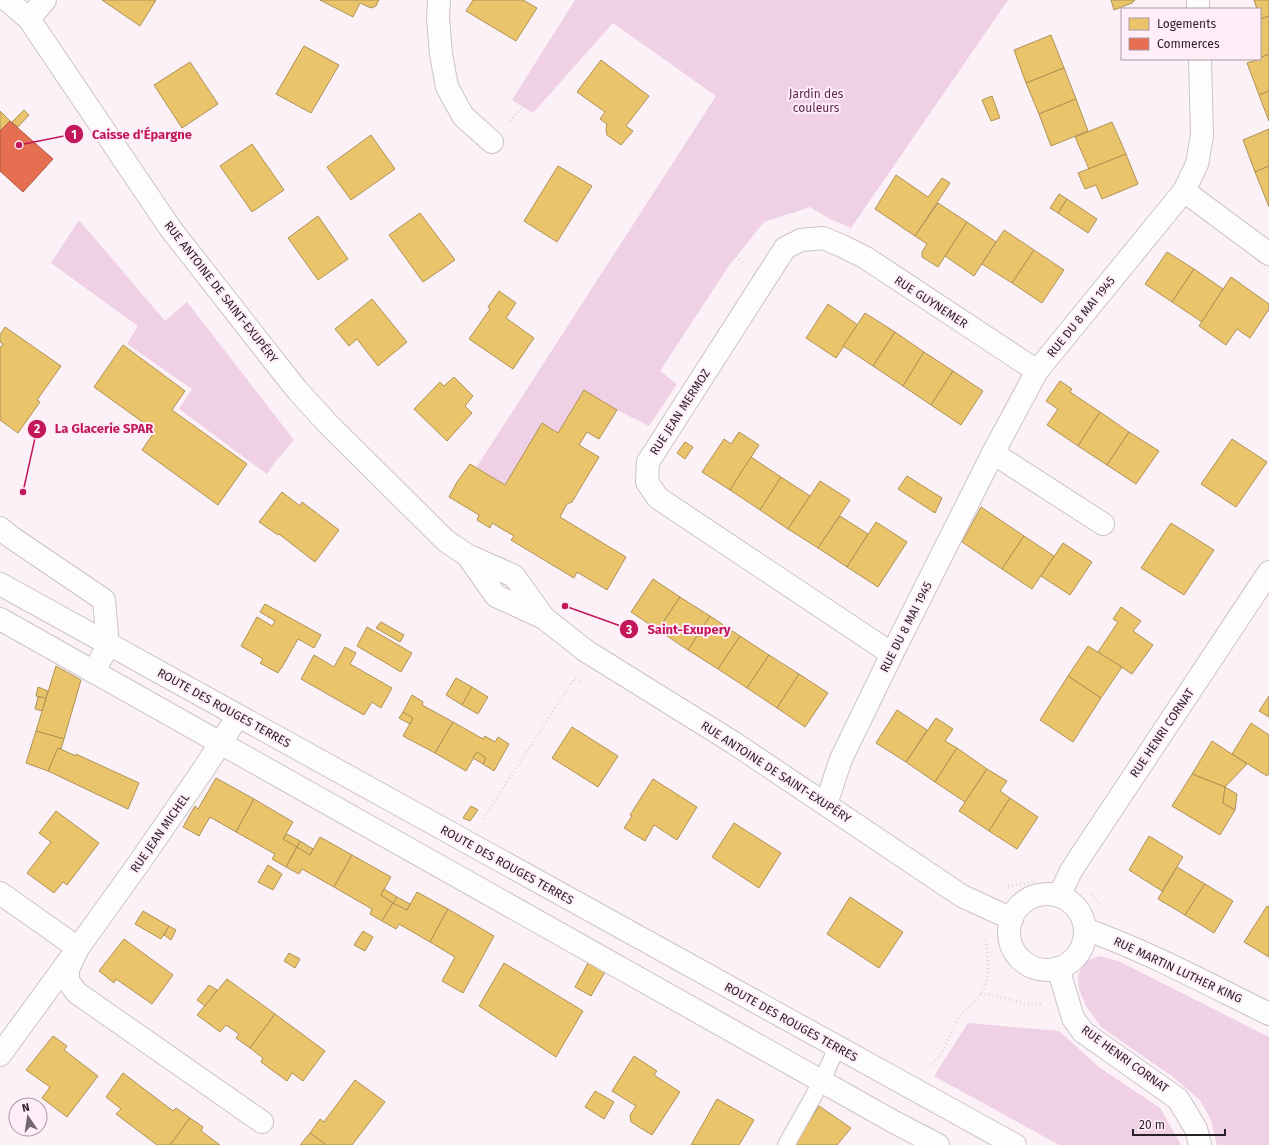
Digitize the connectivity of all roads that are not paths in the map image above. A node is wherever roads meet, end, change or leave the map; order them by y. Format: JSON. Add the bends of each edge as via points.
{"nodes":[{"id":1,"x":7,"y":0,"type":"edge"},
{"id":2,"x":44,"y":0,"type":"edge"},
{"id":3,"x":439,"y":0,"type":"edge"},
{"id":4,"x":29,"y":19,"type":"junction"},
{"id":5,"x":1200,"y":60,"type":"edge"},
{"id":6,"x":492,"y":142,"type":"road end"},
{"id":7,"x":1184,"y":191,"type":"junction"},
{"id":8,"x":823,"y":238,"type":"joint"},
{"id":9,"x":1269,"y":254,"type":"edge"},
{"id":10,"x":1037,"y":370,"type":"junction"},
{"id":11,"x":993,"y":453,"type":"junction"},
{"id":12,"x":1103,"y":524,"type":"dead end"},
{"id":13,"x":0,"y":528,"type":"edge"},
{"id":14,"x":1269,"y":572,"type":"edge"},
{"id":15,"x":0,"y":584,"type":"edge"},
{"id":16,"x":0,"y":619,"type":"edge"},
{"id":17,"x":108,"y":645,"type":"junction"},
{"id":18,"x":892,"y":654,"type":"junction"},
{"id":19,"x":94,"y":672,"type":"junction"},
{"id":20,"x":238,"y":716,"type":"junction"},
{"id":21,"x":221,"y":744,"type":"junction"},
{"id":22,"x":826,"y":804,"type":"junction"},
{"id":23,"x":0,"y":893,"type":"edge"},
{"id":24,"x":1059,"y":896,"type":"junction"},
{"id":25,"x":1012,"y":919,"type":"junction"},
{"id":26,"x":1085,"y":929,"type":"junction"},
{"id":27,"x":78,"y":948,"type":"junction"},
{"id":28,"x":1058,"y":968,"type":"junction"},
{"id":29,"x":1269,"y":1014,"type":"edge"},
{"id":30,"x":837,"y":1047,"type":"junction"},
{"id":31,"x":0,"y":1055,"type":"edge"},
{"id":32,"x":822,"y":1081,"type":"junction"},
{"id":33,"x":262,"y":1122,"type":"dead end"},
{"id":34,"x":786,"y":1145,"type":"edge"},
{"id":35,"x":938,"y":1145,"type":"edge"},
{"id":36,"x":1015,"y":1145,"type":"edge"},
{"id":37,"x":1200,"y":1145,"type":"edge"}],
"edges":[{"from":1,"to":4,"type":"street","name":"RUE ANTOINE DE SAINT-EXUPÉRY"},
{"from":2,"to":4,"type":"street"},
{"from":3,"to":6,"type":"street","via":[[439,32],[447,87],[463,116]]},
{"from":4,"to":22,"type":"street","name":"RUE ANTOINE DE SAINT-EXUPÉRY","via":[[170,228],[298,391],[446,541],[467,555],[496,596],[544,618],[586,651]]},
{"from":5,"to":7,"type":"street","name":"RUE DU 8 MAI 1945","via":[[1202,136],[1197,164]]},
{"from":7,"to":9,"type":"street"},
{"from":7,"to":10,"type":"street","name":"RUE DU 8 MAI 1945"},
{"from":8,"to":10,"type":"street","name":"RUE GUYNEMER","via":[[866,258]]},
{"from":8,"to":18,"type":"street","name":"RUE JEAN MERMOZ","via":[[801,240],[785,248],[648,462],[647,482],[658,498]]},
{"from":10,"to":11,"type":"street","name":"RUE DU 8 MAI 1945"},
{"from":11,"to":12,"type":"street"},
{"from":11,"to":18,"type":"street","name":"RUE DU 8 MAI 1945"},
{"from":13,"to":17,"type":"street","via":[[104,600]]},
{"from":14,"to":24,"type":"street","name":"RUE HENRI CORNAT","via":[[1080,857]]},
{"from":15,"to":17,"type":"street","name":"ROUTE DES ROUGES TERRES"},
{"from":16,"to":19,"type":"street"},
{"from":17,"to":19,"type":"street"},
{"from":17,"to":20,"type":"street","name":"ROUTE DES ROUGES TERRES"},
{"from":18,"to":22,"type":"street","name":"RUE DU 8 MAI 1945","via":[[841,759]]},
{"from":19,"to":21,"type":"street"},
{"from":20,"to":21,"type":"street","name":"RUE JEAN MICHEL"},
{"from":20,"to":30,"type":"street","name":"ROUTE DES ROUGES TERRES"},
{"from":21,"to":27,"type":"street","name":"RUE JEAN MICHEL"},
{"from":21,"to":32,"type":"street"},
{"from":22,"to":25,"type":"street","name":"RUE ANTOINE DE SAINT-EXUPÉRY","via":[[962,896]]},
{"from":23,"to":27,"type":"street"},
{"from":24,"to":25,"type":"street","via":[[1036,896],[1017,909]]},
{"from":24,"to":26,"type":"street","via":[[1077,908],[1083,918]]},
{"from":25,"to":28,"type":"street","via":[[1009,931],[1011,942],[1024,962],[1034,968]]},
{"from":26,"to":28,"type":"street","via":[[1084,942],[1078,954],[1069,963]]},
{"from":26,"to":29,"type":"street","name":"RUE MARTIN LUTHER KING","via":[[1125,944]]},
{"from":27,"to":31,"type":"street","name":"RUE JEAN MICHEL"},
{"from":27,"to":33,"type":"street","name":"RUE JEAN MICHEL","via":[[68,969],[68,981],[77,993]]},
{"from":28,"to":37,"type":"street","name":"RUE HENRI CORNAT","via":[[1073,1018],[1083,1032],[1178,1099],[1196,1128]]},
{"from":30,"to":32,"type":"lane"},
{"from":30,"to":36,"type":"street","name":"ROUTE DES ROUGES TERRES"},
{"from":32,"to":34,"type":"lane"},
{"from":32,"to":35,"type":"street"}]}
